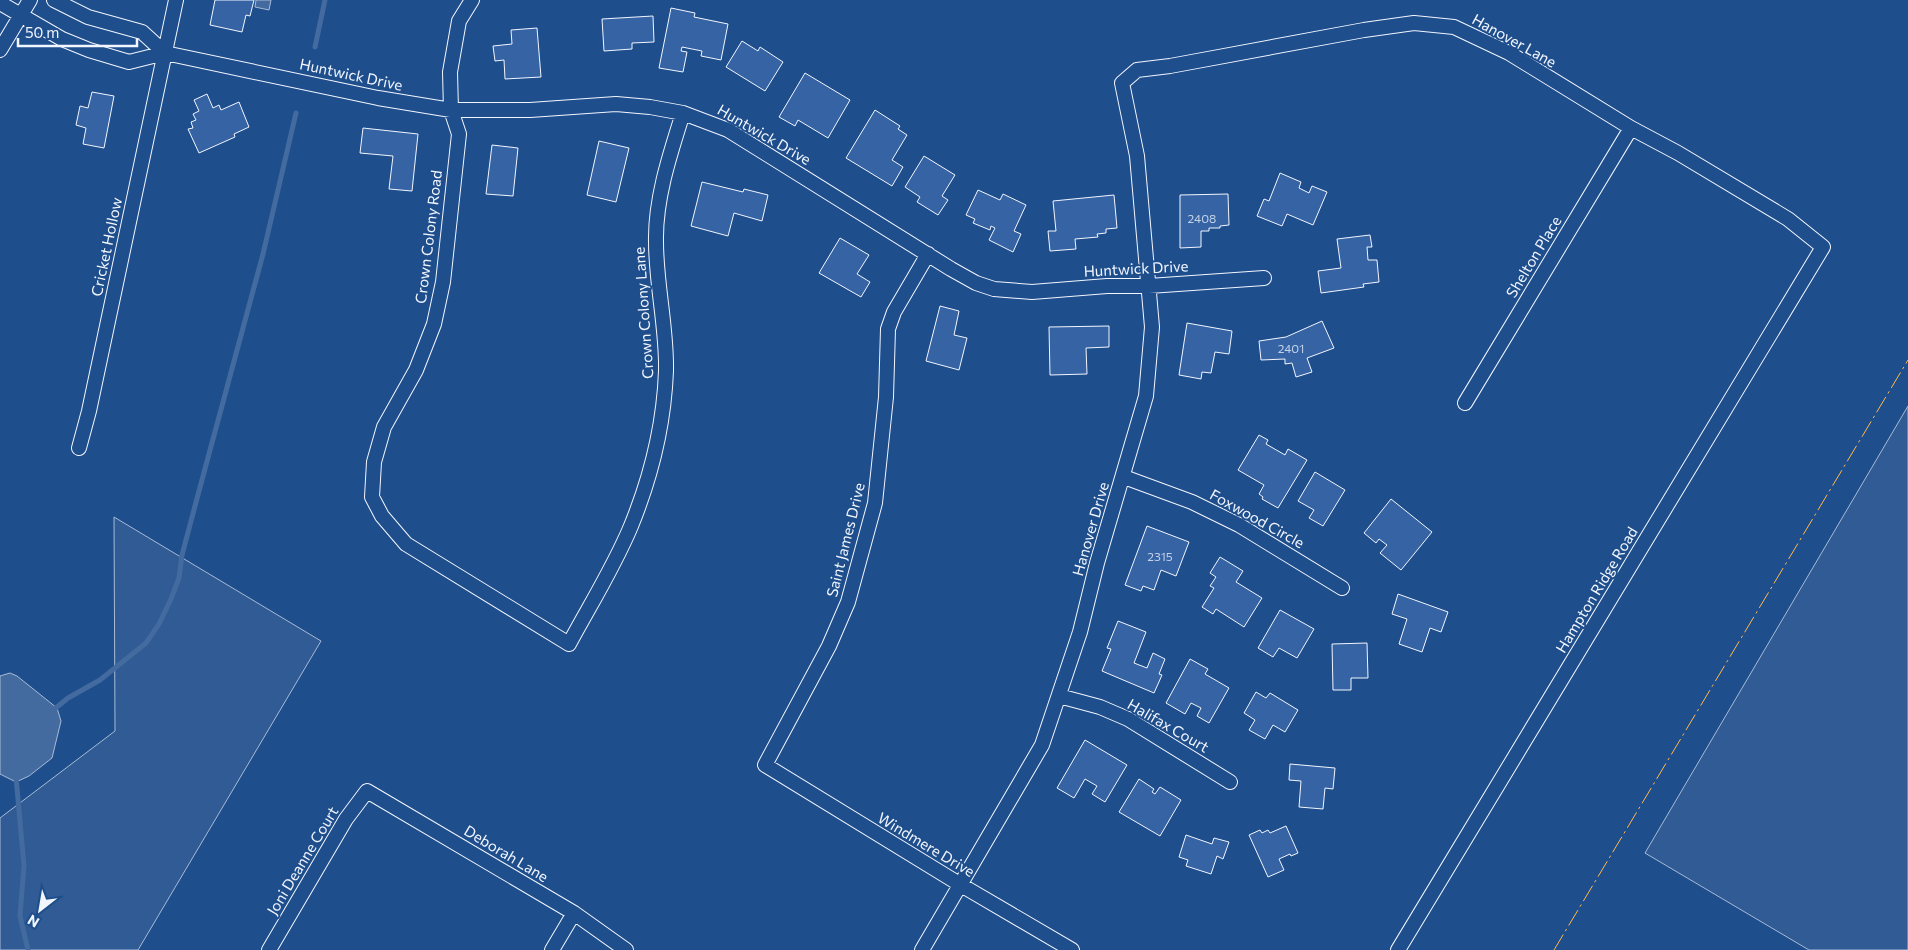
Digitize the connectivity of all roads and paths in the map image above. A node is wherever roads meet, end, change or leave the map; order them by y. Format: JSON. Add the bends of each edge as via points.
{"nodes":[{"id":1,"x":30,"y":0,"type":"edge"},
{"id":2,"x":54,"y":0,"type":"edge"},
{"id":3,"x":176,"y":0,"type":"edge"},
{"id":4,"x":472,"y":0,"type":"edge"},
{"id":5,"x":0,"y":3,"type":"edge"},
{"id":6,"x":21,"y":15,"type":"junction"},
{"id":7,"x":0,"y":50,"type":"edge"},
{"id":8,"x":165,"y":53,"type":"junction"},
{"id":9,"x":1122,"y":83,"type":"joint"},
{"id":10,"x":451,"y":110,"type":"junction"},
{"id":11,"x":683,"y":113,"type":"junction"},
{"id":12,"x":1631,"y":128,"type":"junction"},
{"id":13,"x":1823,"y":247,"type":"joint"},
{"id":14,"x":928,"y":254,"type":"junction"},
{"id":15,"x":1264,"y":278,"type":"dead end"},
{"id":16,"x":1149,"y":286,"type":"junction"},
{"id":17,"x":1465,"y":403,"type":"dead end"},
{"id":18,"x":79,"y":448,"type":"dead end"},
{"id":19,"x":1124,"y":477,"type":"junction"},
{"id":20,"x":1342,"y":588,"type":"dead end"},
{"id":21,"x":569,"y":644,"type":"joint"},
{"id":22,"x":1059,"y":696,"type":"junction"},
{"id":23,"x":765,"y":765,"type":"joint"},
{"id":24,"x":1230,"y":782,"type":"dead end"},
{"id":25,"x":367,"y":791,"type":"joint"},
{"id":26,"x":961,"y":885,"type":"junction"},
{"id":27,"x":574,"y":913,"type":"junction"},
{"id":28,"x":269,"y":950,"type":"edge"},
{"id":29,"x":552,"y":950,"type":"edge"},
{"id":30,"x":626,"y":950,"type":"edge"},
{"id":31,"x":922,"y":950,"type":"edge"},
{"id":32,"x":1072,"y":950,"type":"edge"},
{"id":33,"x":1398,"y":950,"type":"edge"}],
"edges":[{"from":1,"to":6,"type":"street"},
{"from":2,"to":8,"type":"street","via":[[88,18],[142,32]]},
{"from":3,"to":8,"type":"street","name":"Cricket Hollow"},
{"from":4,"to":10,"type":"street","name":"Crown Colony Road","via":[[459,21],[450,72]]},
{"from":5,"to":6,"type":"street","name":"Huntwick Drive"},
{"from":6,"to":7,"type":"street"},
{"from":6,"to":8,"type":"street","name":"Huntwick Drive","via":[[62,39],[129,62]]},
{"from":8,"to":10,"type":"street","name":"Huntwick Drive"},
{"from":8,"to":18,"type":"street","name":"Cricket Hollow"},
{"from":9,"to":12,"type":"street","name":"Hanover Lane","via":[[1137,70],[1414,23],[1454,27],[1510,53]]},
{"from":9,"to":16,"type":"street","name":"Hanover Drive","via":[[1136,156]]},
{"from":10,"to":11,"type":"street","name":"Huntwick Drive","via":[[530,110],[616,104]]},
{"from":10,"to":21,"type":"street","name":"Crown Colony Road","via":[[459,134],[443,282],[434,324],[416,370],[384,427],[374,462],[372,497],[382,516],[406,544]]},
{"from":11,"to":14,"type":"street","name":"Huntwick Drive","via":[[728,130]]},
{"from":11,"to":21,"type":"street","name":"Crown Colony Lane","via":[[656,221],[656,260],[666,370],[653,460],[631,527]]},
{"from":12,"to":13,"type":"street","name":"Hanover Lane","via":[[1788,218]]},
{"from":12,"to":17,"type":"street","name":"Shelton Place"},
{"from":13,"to":33,"type":"street","name":"Hampton Ridge Road"},
{"from":14,"to":16,"type":"street","name":"Huntwick Drive","via":[[976,283],[994,289],[1032,292]]},
{"from":14,"to":23,"type":"street","name":"Saint James Drive","via":[[894,312],[888,329],[886,398],[875,503],[848,602],[829,646]]},
{"from":15,"to":16,"type":"street","name":"Huntwick Drive"},
{"from":16,"to":19,"type":"street","name":"Hanover Drive","via":[[1152,327],[1146,396]]},
{"from":19,"to":20,"type":"street","name":"Foxwood Circle","via":[[1192,502],[1239,525]]},
{"from":19,"to":22,"type":"street","name":"Hanover Drive"},
{"from":22,"to":24,"type":"street","name":"Halifax Court","via":[[1128,719]]},
{"from":22,"to":26,"type":"street","name":"Hanover Drive","via":[[1042,745]]},
{"from":23,"to":26,"type":"street","name":"Windmere Drive"},
{"from":25,"to":27,"type":"street","name":"Deborah Lane"},
{"from":25,"to":28,"type":"street","name":"Joni Deanne Court","via":[[346,819]]},
{"from":26,"to":31,"type":"street","name":"Hanover Drive"},
{"from":26,"to":32,"type":"street","name":"Windmere Drive"},
{"from":27,"to":29,"type":"street"},
{"from":27,"to":30,"type":"street","name":"Deborah Lane"}]}
